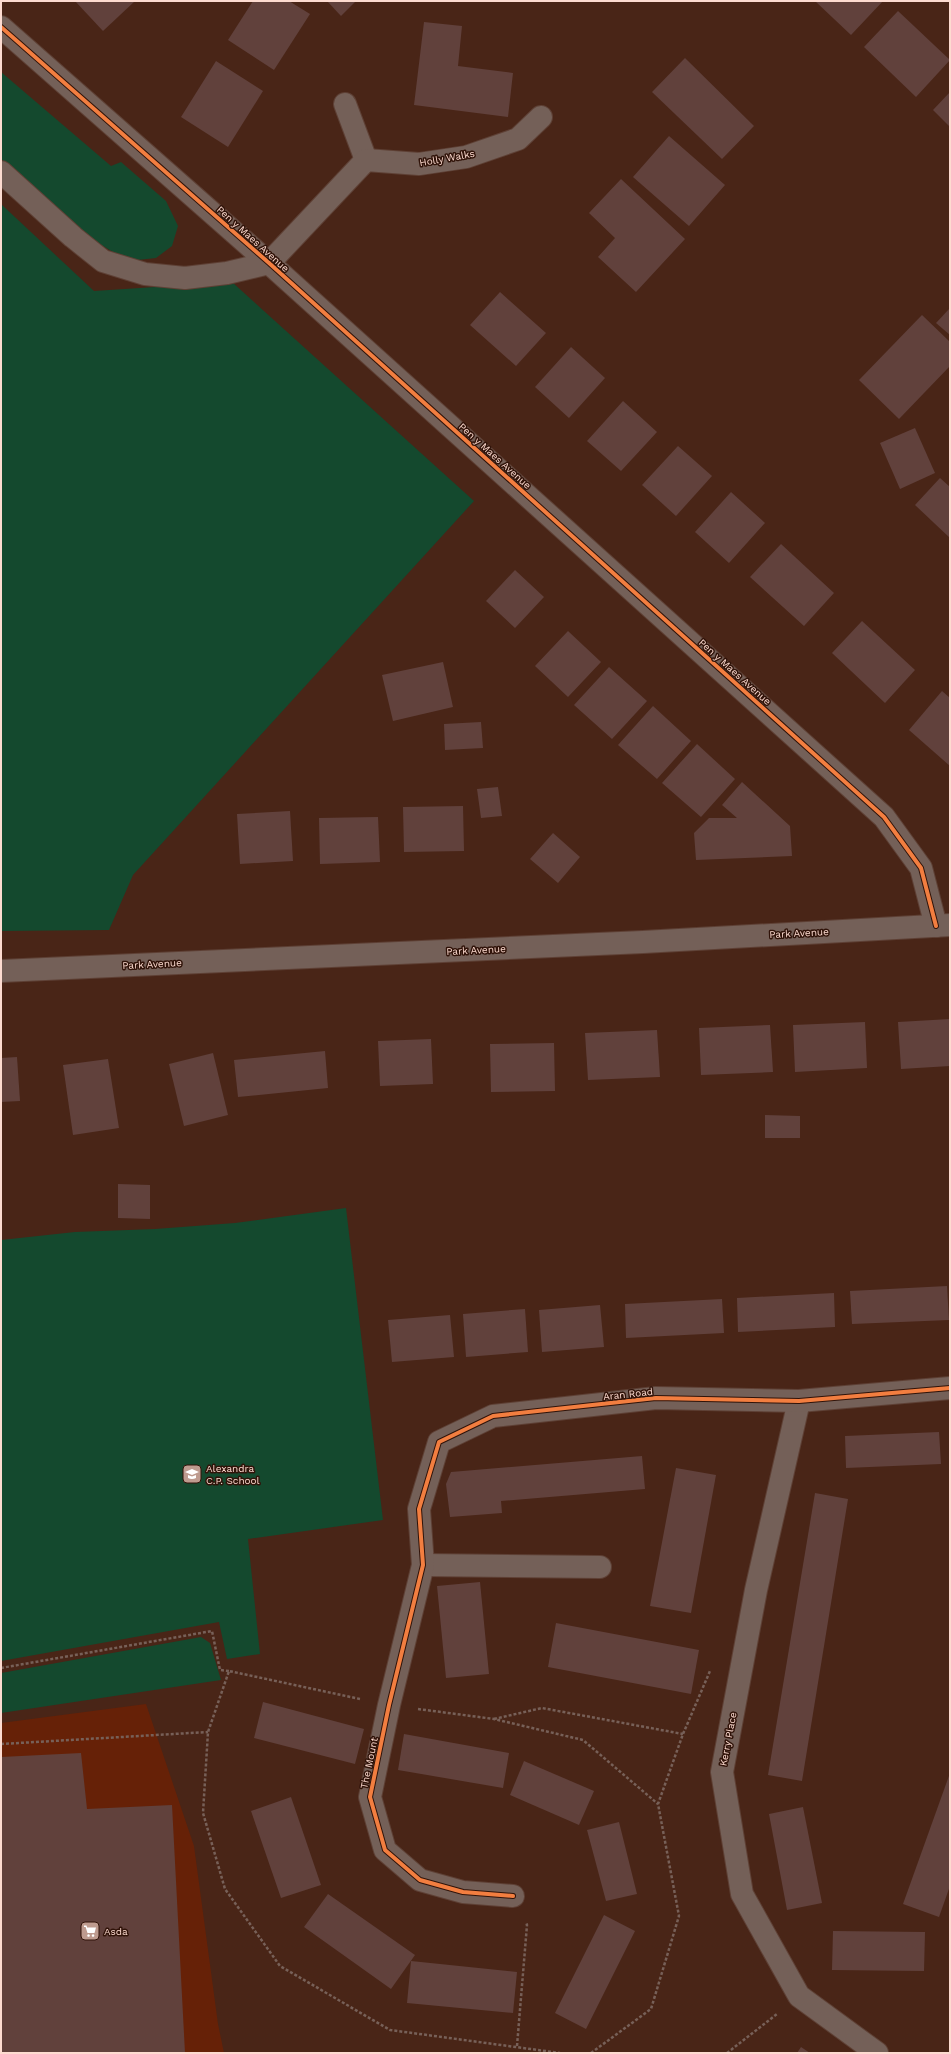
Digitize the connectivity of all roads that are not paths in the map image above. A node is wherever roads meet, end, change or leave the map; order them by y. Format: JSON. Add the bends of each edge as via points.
{"nodes":[{"id":1,"x":1,"y":27,"type":"edge"},
{"id":2,"x":345,"y":104,"type":"dead end"},
{"id":3,"x":541,"y":117,"type":"dead end"},
{"id":4,"x":366,"y":160,"type":"junction"},
{"id":5,"x":1,"y":172,"type":"edge"},
{"id":6,"x":269,"y":263,"type":"junction"},
{"id":7,"x":943,"y":926,"type":"edge"},
{"id":8,"x":1,"y":971,"type":"edge"},
{"id":9,"x":950,"y":1388,"type":"edge"},
{"id":10,"x":800,"y":1401,"type":"junction"},
{"id":11,"x":423,"y":1565,"type":"junction"},
{"id":12,"x":600,"y":1568,"type":"dead end"},
{"id":13,"x":513,"y":1896,"type":"road end"},
{"id":14,"x":877,"y":2053,"type":"edge"}],
"edges":[{"from":1,"to":6,"type":"street","name":"Pen y Maes Avenue"},
{"from":2,"to":4,"type":"street"},
{"from":3,"to":4,"type":"street","name":"Holly Walks","via":[[518,139],[466,156],[419,164]]},
{"from":4,"to":6,"type":"street"},
{"from":5,"to":6,"type":"street","via":[[103,261],[145,274],[185,278],[228,273]]},
{"from":6,"to":7,"type":"street","name":"Pen y Maes Avenue","via":[[884,817],[921,868]]},
{"from":7,"to":8,"type":"street","name":"Park Avenue","via":[[635,943]]},
{"from":9,"to":10,"type":"street","name":"Aran Road"},
{"from":10,"to":11,"type":"street","name":"Aran Road","via":[[656,1398],[493,1416],[440,1442],[419,1509]]},
{"from":10,"to":14,"type":"street","name":"Kerry Place","via":[[756,1590],[722,1772],[742,1894],[799,1996]]},
{"from":11,"to":12,"type":"street"},
{"from":11,"to":13,"type":"street","name":"The Mount","via":[[370,1797],[385,1850],[420,1880],[463,1892]]}]}
